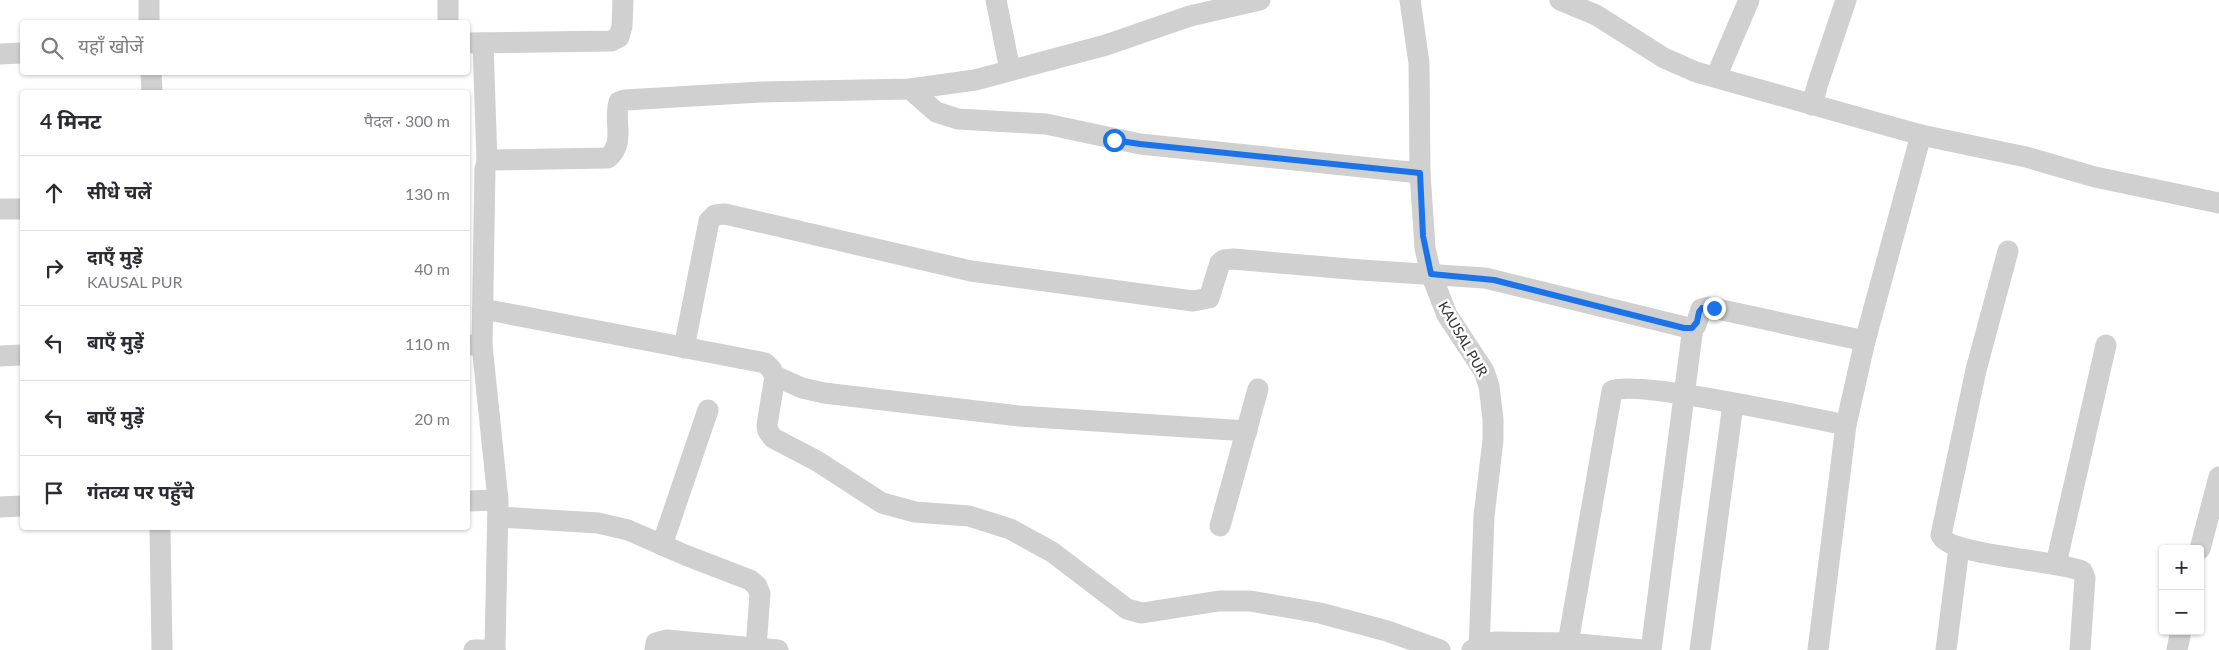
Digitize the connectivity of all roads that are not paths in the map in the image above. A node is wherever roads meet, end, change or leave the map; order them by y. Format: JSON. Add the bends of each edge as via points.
{"nodes":[{"id":1,"x":149,"y":0,"type":"edge"},
{"id":2,"x":448,"y":0,"type":"edge"},
{"id":3,"x":623,"y":0,"type":"edge"},
{"id":4,"x":996,"y":0,"type":"edge"},
{"id":5,"x":1260,"y":0,"type":"edge"},
{"id":6,"x":1410,"y":0,"type":"edge"},
{"id":7,"x":1560,"y":0,"type":"edge"},
{"id":8,"x":1750,"y":0,"type":"edge"},
{"id":9,"x":1846,"y":0,"type":"edge"},
{"id":10,"x":1600,"y":7,"type":"edge"},
{"id":11,"x":150,"y":20,"type":"edge"},
{"id":12,"x":448,"y":20,"type":"edge"},
{"id":13,"x":475,"y":43,"type":"edge"},
{"id":14,"x":20,"y":53,"type":"edge"},
{"id":15,"x":0,"y":54,"type":"edge"},
{"id":16,"x":1010,"y":70,"type":"junction"},
{"id":17,"x":151,"y":75,"type":"edge"},
{"id":18,"x":1716,"y":77,"type":"junction"},
{"id":19,"x":910,"y":89,"type":"junction"},
{"id":20,"x":152,"y":90,"type":"edge"},
{"id":21,"x":1812,"y":105,"type":"junction"},
{"id":22,"x":1921,"y":136,"type":"junction"},
{"id":23,"x":487,"y":162,"type":"junction"},
{"id":24,"x":1420,"y":173,"type":"junction"},
{"id":25,"x":2219,"y":203,"type":"edge"},
{"id":26,"x":476,"y":204,"type":"edge"},
{"id":27,"x":0,"y":209,"type":"edge"},
{"id":28,"x":20,"y":209,"type":"edge"},
{"id":29,"x":2008,"y":251,"type":"dead end"},
{"id":30,"x":1431,"y":274,"type":"junction"},
{"id":31,"x":483,"y":309,"type":"junction"},
{"id":32,"x":1694,"y":327,"type":"junction"},
{"id":33,"x":1865,"y":341,"type":"junction"},
{"id":34,"x":475,"y":345,"type":"edge"},
{"id":35,"x":2106,"y":345,"type":"dead end"},
{"id":36,"x":684,"y":348,"type":"junction"},
{"id":37,"x":20,"y":355,"type":"edge"},
{"id":38,"x":0,"y":356,"type":"edge"},
{"id":39,"x":775,"y":376,"type":"junction"},
{"id":40,"x":1258,"y":389,"type":"dead end"},
{"id":41,"x":1684,"y":394,"type":"junction"},
{"id":42,"x":1733,"y":404,"type":"junction"},
{"id":43,"x":708,"y":410,"type":"dead end"},
{"id":44,"x":1846,"y":425,"type":"junction"},
{"id":45,"x":1247,"y":431,"type":"junction"},
{"id":46,"x":2218,"y":486,"type":"edge"},
{"id":47,"x":470,"y":502,"type":"edge"},
{"id":48,"x":20,"y":506,"type":"edge"},
{"id":49,"x":0,"y":507,"type":"edge"},
{"id":50,"x":498,"y":509,"type":"junction"},
{"id":51,"x":1220,"y":526,"type":"dead end"},
{"id":52,"x":160,"y":530,"type":"edge"},
{"id":53,"x":662,"y":545,"type":"junction"},
{"id":54,"x":2201,"y":545,"type":"edge"},
{"id":55,"x":1959,"y":548,"type":"junction"},
{"id":56,"x":2056,"y":564,"type":"junction"},
{"id":57,"x":2180,"y":635,"type":"edge"},
{"id":58,"x":1568,"y":644,"type":"junction"},
{"id":59,"x":756,"y":648,"type":"junction"},
{"id":60,"x":1477,"y":649,"type":"edge"},
{"id":61,"x":162,"y":650,"type":"edge"},
{"id":62,"x":488,"y":650,"type":"edge"},
{"id":63,"x":655,"y":650,"type":"edge"},
{"id":64,"x":778,"y":650,"type":"edge"},
{"id":65,"x":1440,"y":650,"type":"edge"},
{"id":66,"x":1642,"y":650,"type":"edge"},
{"id":67,"x":1651,"y":650,"type":"edge"},
{"id":68,"x":1700,"y":650,"type":"edge"},
{"id":69,"x":1818,"y":650,"type":"edge"},
{"id":70,"x":1946,"y":650,"type":"edge"},
{"id":71,"x":2080,"y":650,"type":"edge"},
{"id":72,"x":2177,"y":650,"type":"edge"}],
"edges":[{"from":1,"to":11,"type":"street"},
{"from":2,"to":12,"type":"street"},
{"from":3,"to":13,"type":"street","via":[[619,37],[611,41]]},
{"from":4,"to":16,"type":"street"},
{"from":5,"to":16,"type":"street","via":[[1190,16],[1106,45]]},
{"from":6,"to":24,"type":"street","name":"KAUSAL PUR","via":[[1419,63]]},
{"from":7,"to":10,"type":"street"},
{"from":8,"to":18,"type":"street"},
{"from":9,"to":21,"type":"street"},
{"from":10,"to":18,"type":"street","via":[[1674,64]]},
{"from":13,"to":23,"type":"street"},
{"from":14,"to":15,"type":"street"},
{"from":16,"to":19,"type":"street","via":[[975,80]]},
{"from":17,"to":20,"type":"street"},
{"from":18,"to":21,"type":"street"},
{"from":19,"to":23,"type":"street","via":[[625,100],[619,102],[618,107],[616,151],[608,158]]},
{"from":19,"to":24,"type":"street","via":[[936,112],[958,119],[1046,124],[1140,144]]},
{"from":21,"to":22,"type":"street"},
{"from":22,"to":25,"type":"street","via":[[2026,157],[2095,177]]},
{"from":22,"to":33,"type":"street"},
{"from":23,"to":26,"type":"street"},
{"from":24,"to":30,"type":"street","name":"KAUSAL PUR","via":[[1423,236]]},
{"from":26,"to":31,"type":"street"},
{"from":27,"to":28,"type":"street"},
{"from":29,"to":55,"type":"street","via":[[1976,370],[1941,533],[1943,540]]},
{"from":30,"to":32,"type":"street","via":[[1494,280],[1684,328]]},
{"from":30,"to":36,"type":"street","via":[[1228,259],[1220,263],[1210,297],[1193,302],[971,271],[720,214],[709,221]]},
{"from":30,"to":60,"type":"street","name":"KAUSAL PUR","via":[[1447,315],[1484,371],[1491,400],[1493,440],[1484,516]]},
{"from":31,"to":34,"type":"street"},
{"from":31,"to":36,"type":"street"},
{"from":32,"to":33,"type":"street","via":[[1699,312],[1708,307]]},
{"from":32,"to":41,"type":"street"},
{"from":33,"to":44,"type":"street"},
{"from":34,"to":50,"type":"street"},
{"from":35,"to":56,"type":"street"},
{"from":36,"to":39,"type":"street","via":[[764,364]]},
{"from":37,"to":38,"type":"street"},
{"from":39,"to":45,"type":"street","via":[[818,392],[989,412]]},
{"from":39,"to":65,"type":"street","via":[[767,425],[773,438],[892,507],[969,516],[1010,530],[1052,552],[1127,610],[1142,613],[1219,601],[1250,601],[1320,613]]},
{"from":40,"to":45,"type":"street"},
{"from":41,"to":42,"type":"street"},
{"from":41,"to":58,"type":"street","via":[[1625,387],[1614,389],[1610,394]]},
{"from":41,"to":67,"type":"street"},
{"from":42,"to":44,"type":"street"},
{"from":42,"to":68,"type":"street"},
{"from":43,"to":53,"type":"street"},
{"from":44,"to":69,"type":"street"},
{"from":45,"to":51,"type":"street"},
{"from":46,"to":54,"type":"street"},
{"from":47,"to":50,"type":"street"},
{"from":48,"to":49,"type":"street"},
{"from":50,"to":53,"type":"street","via":[[598,523],[628,530]]},
{"from":50,"to":62,"type":"street"},
{"from":52,"to":61,"type":"street"},
{"from":53,"to":59,"type":"street","via":[[750,580],[757,586],[760,594]]},
{"from":55,"to":56,"type":"street"},
{"from":55,"to":70,"type":"street"},
{"from":56,"to":71,"type":"street","via":[[2084,575]]},
{"from":57,"to":72,"type":"street"},
{"from":58,"to":60,"type":"street","via":[[1497,642]]},
{"from":58,"to":66,"type":"street"},
{"from":59,"to":63,"type":"street","via":[[667,640],[656,643]]},
{"from":59,"to":64,"type":"street"}]}
